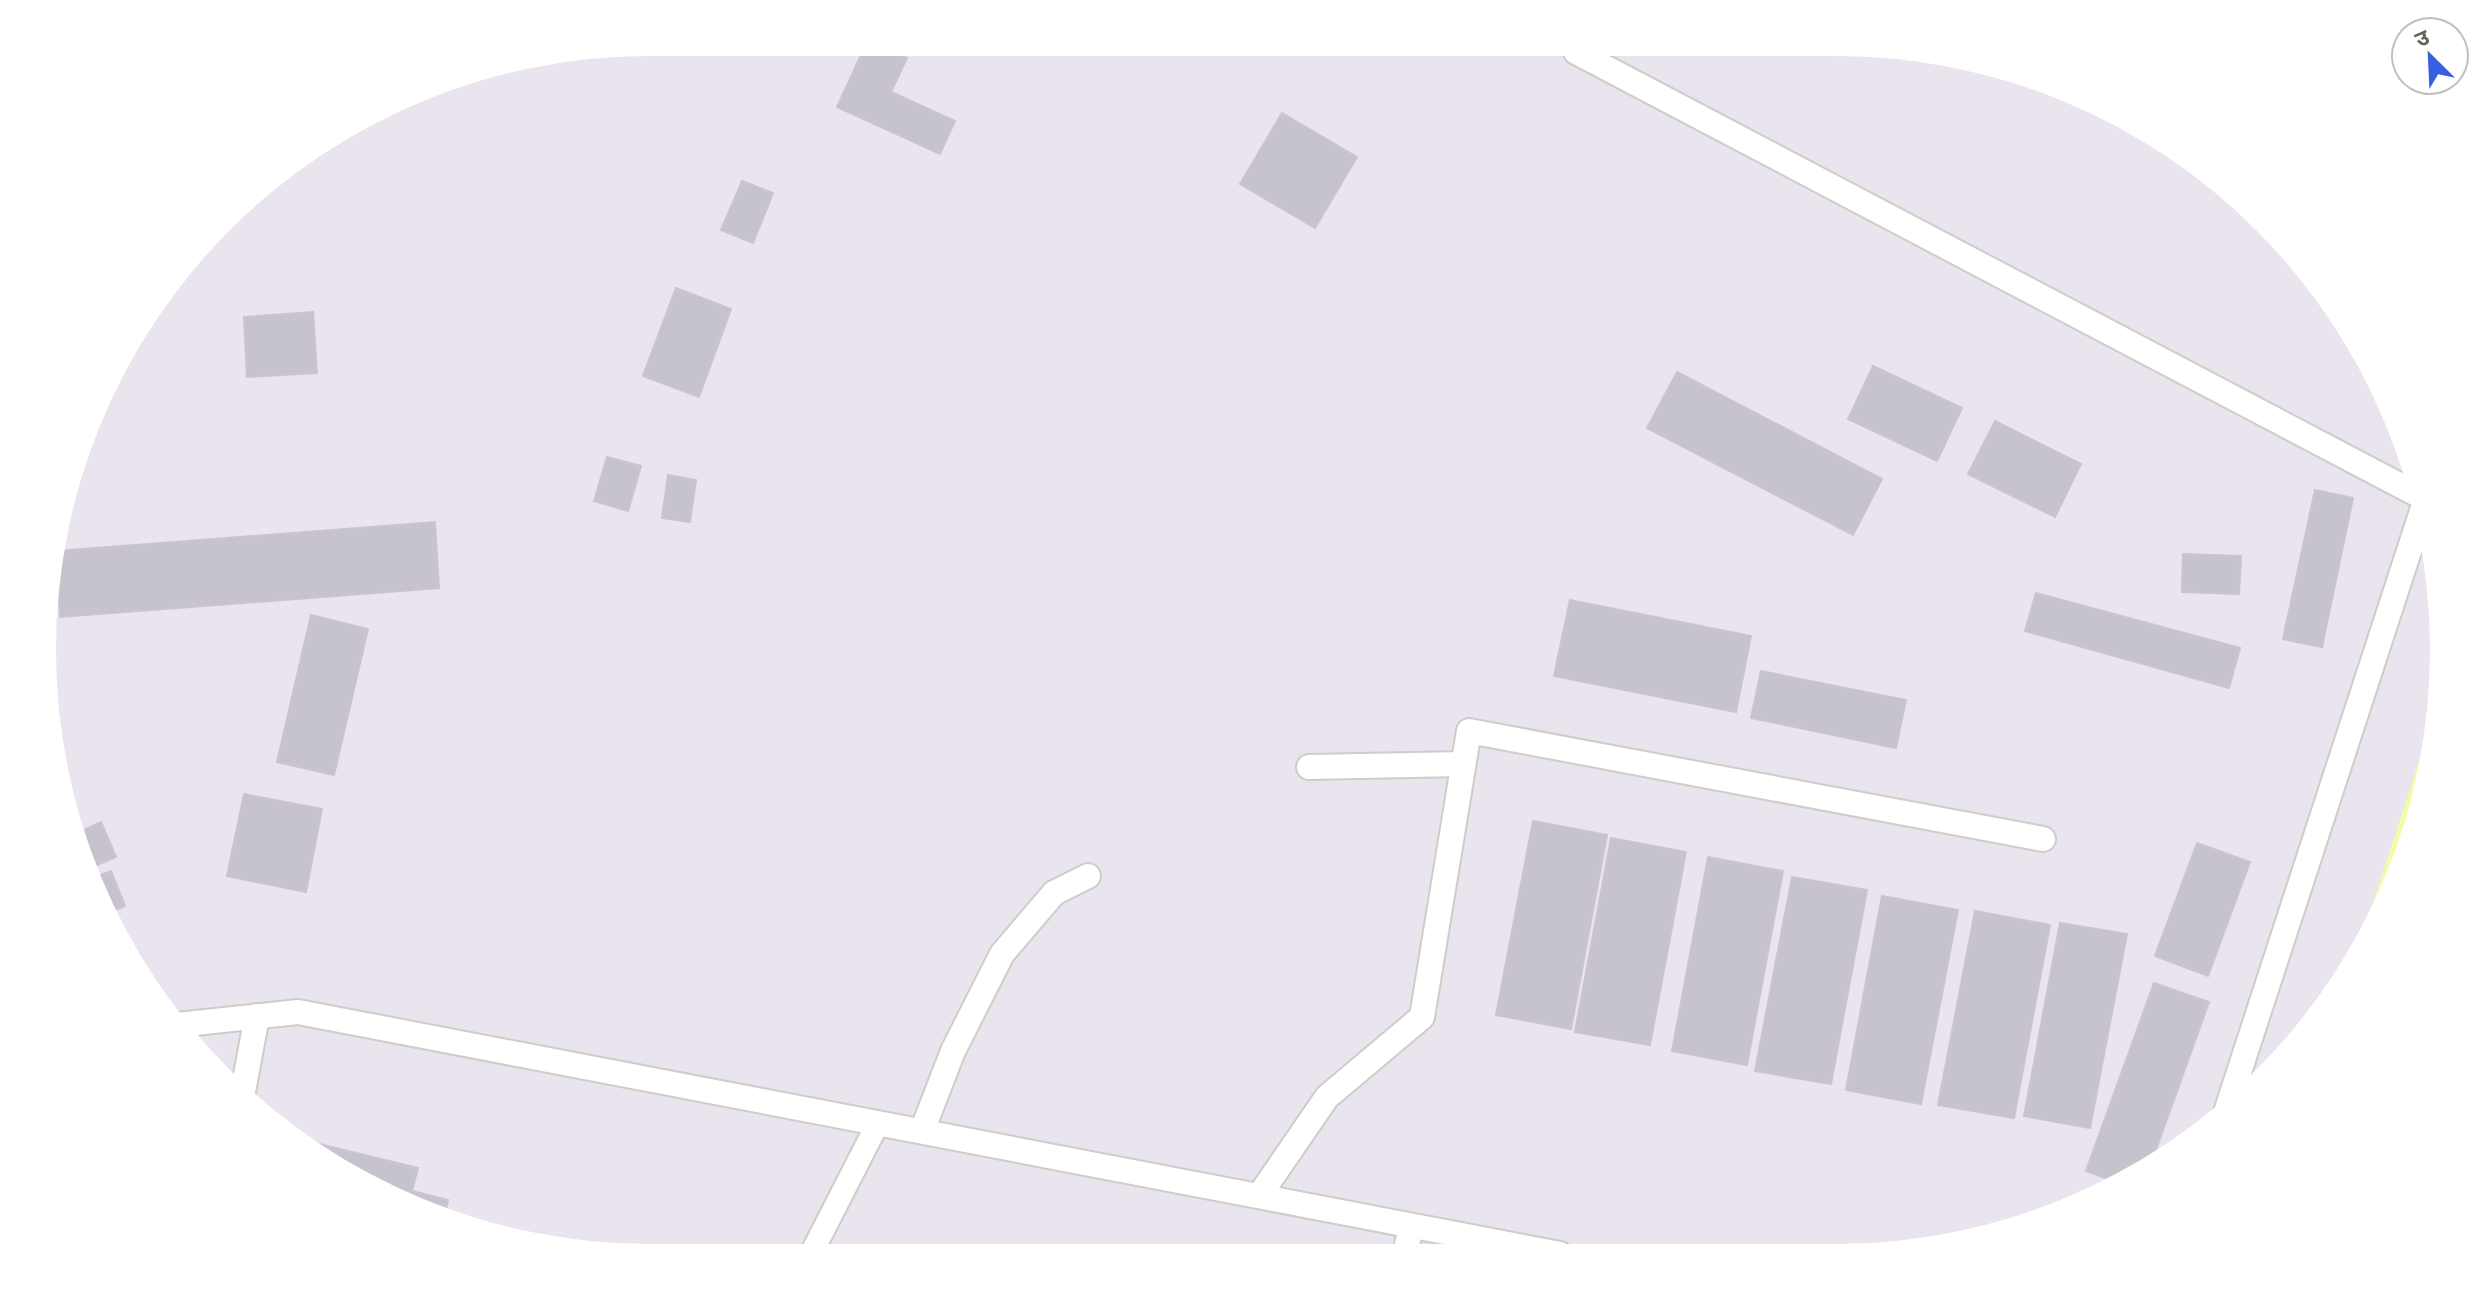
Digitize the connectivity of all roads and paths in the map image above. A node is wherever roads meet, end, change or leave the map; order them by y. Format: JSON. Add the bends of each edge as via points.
{"nodes":[{"id":1,"x":1584,"y":56,"type":"edge"},
{"id":2,"x":2408,"y":490,"type":"edge"},
{"id":3,"x":2417,"y":526,"type":"edge"},
{"id":4,"x":1463,"y":764,"type":"junction"},
{"id":5,"x":1309,"y":767,"type":"dead end"},
{"id":6,"x":2043,"y":839,"type":"dead end"},
{"id":7,"x":1088,"y":876,"type":"dead end"},
{"id":8,"x":257,"y":1016,"type":"junction"},
{"id":9,"x":188,"y":1024,"type":"edge"},
{"id":10,"x":244,"y":1084,"type":"edge"},
{"id":11,"x":2232,"y":1093,"type":"edge"},
{"id":12,"x":878,"y":1123,"type":"junction"},
{"id":13,"x":922,"y":1131,"type":"junction"},
{"id":14,"x":1259,"y":1196,"type":"junction"},
{"id":15,"x":1411,"y":1226,"type":"junction"},
{"id":16,"x":816,"y":1244,"type":"edge"},
{"id":17,"x":1407,"y":1244,"type":"edge"},
{"id":18,"x":1507,"y":1244,"type":"edge"}],
"edges":[{"from":1,"to":2,"type":"street"},
{"from":3,"to":11,"type":"street"},
{"from":4,"to":5,"type":"street"},
{"from":4,"to":6,"type":"street","via":[[1469,731]]},
{"from":4,"to":14,"type":"street","via":[[1422,1017],[1327,1097]]},
{"from":7,"to":13,"type":"street","via":[[1054,893],[1002,954],[953,1051]]},
{"from":8,"to":9,"type":"street"},
{"from":8,"to":10,"type":"street"},
{"from":8,"to":12,"type":"street","via":[[298,1012]]},
{"from":12,"to":13,"type":"street"},
{"from":12,"to":16,"type":"lane"},
{"from":13,"to":14,"type":"street"},
{"from":14,"to":15,"type":"street"},
{"from":15,"to":17,"type":"street"},
{"from":15,"to":18,"type":"street"}]}
